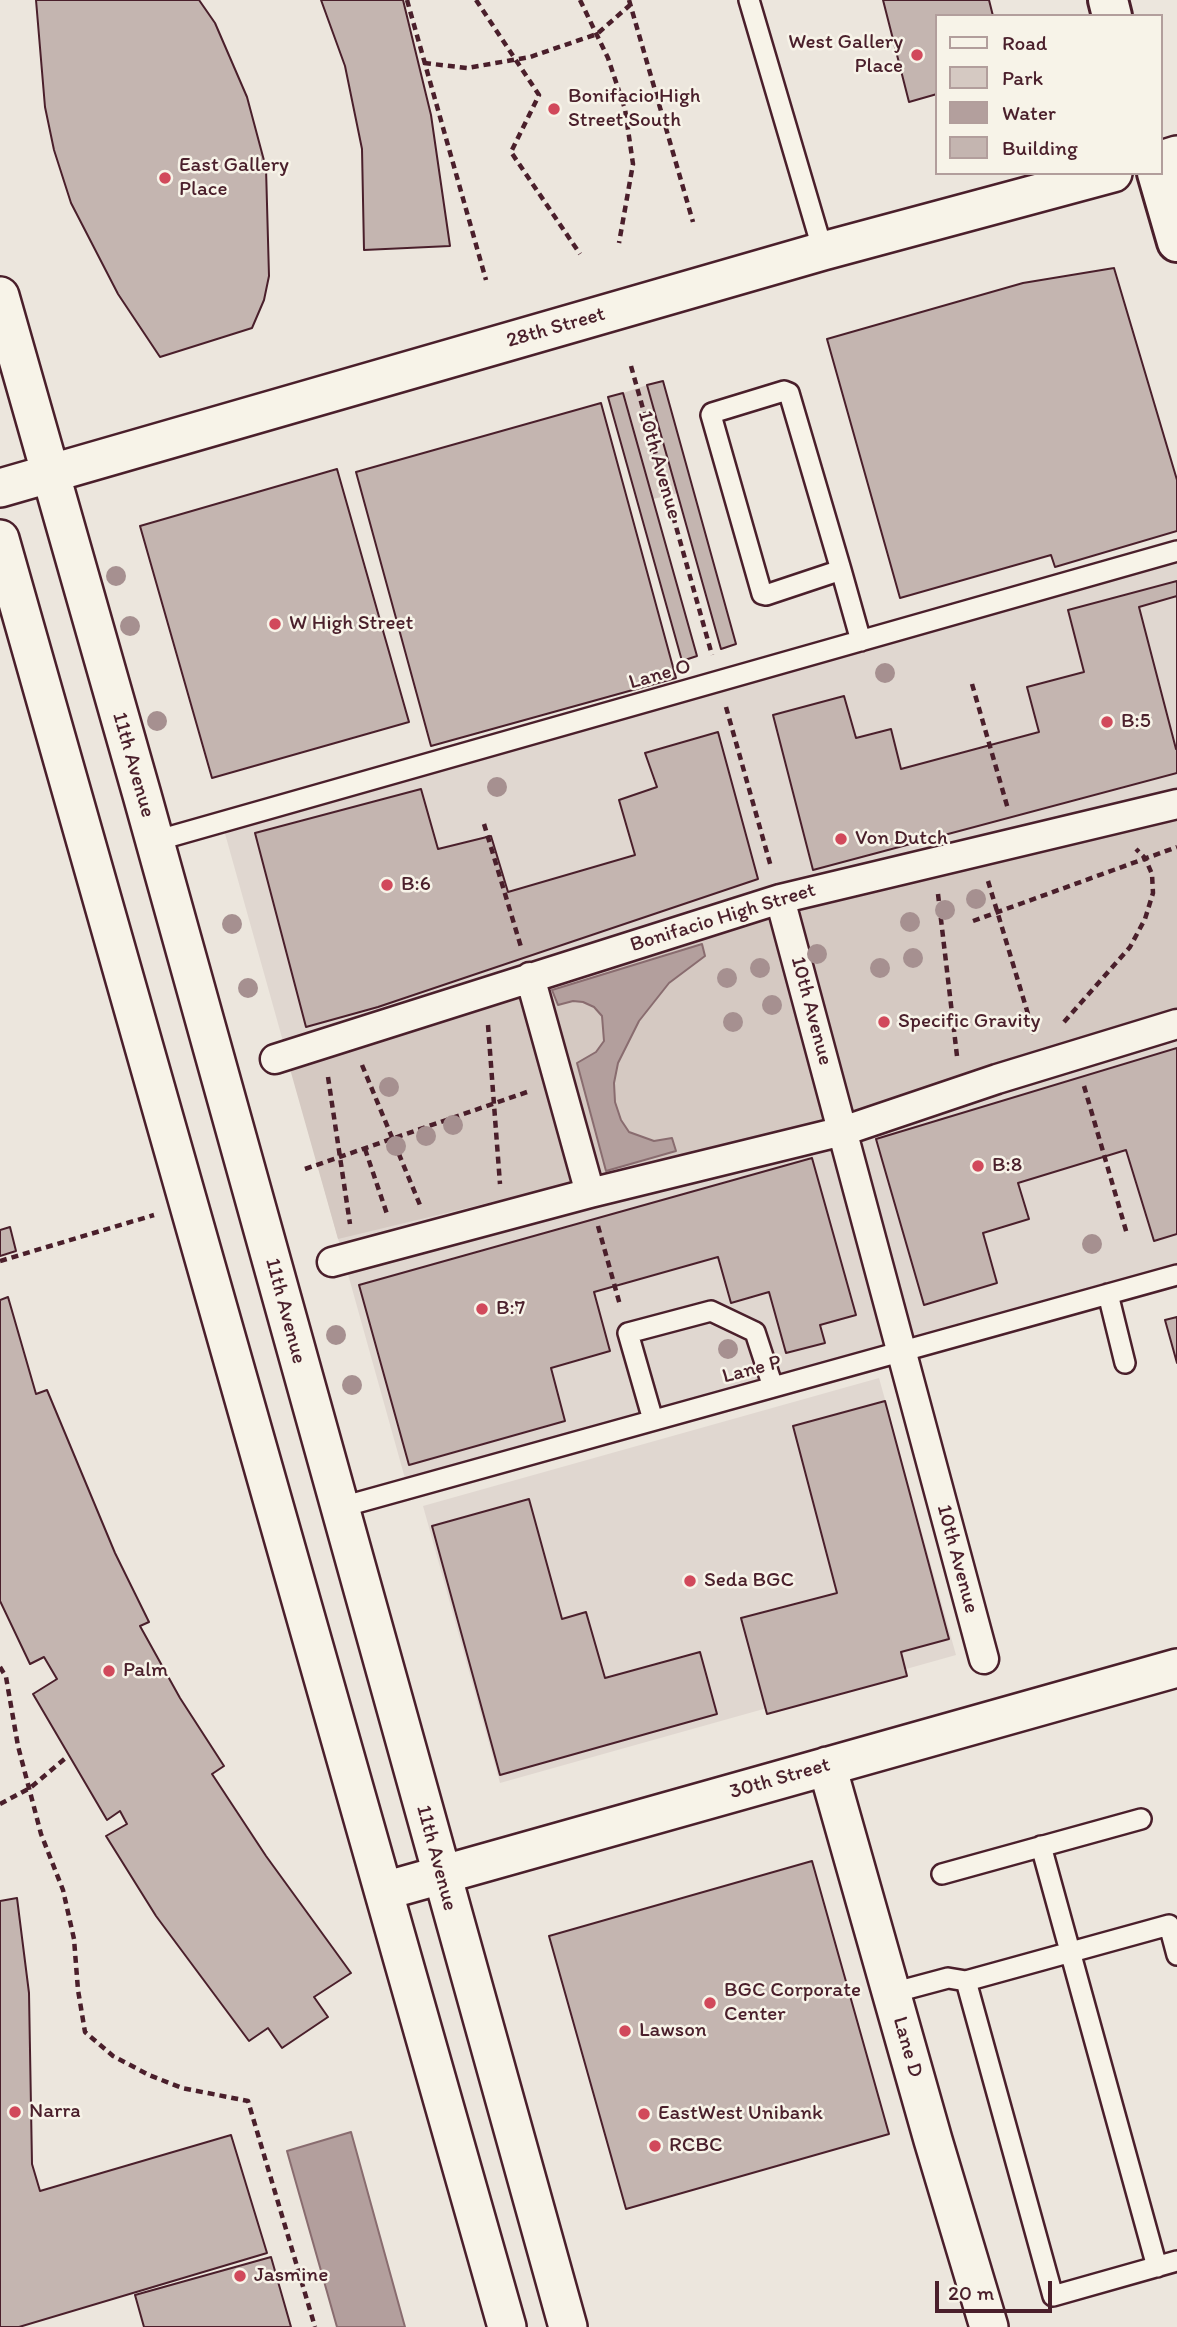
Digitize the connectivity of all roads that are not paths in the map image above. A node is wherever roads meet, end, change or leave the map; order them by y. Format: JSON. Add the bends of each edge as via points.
{"nodes":[{"id":1,"x":749,"y":0,"type":"edge"},
{"id":2,"x":1106,"y":175,"type":"edge"},
{"id":3,"x":1158,"y":175,"type":"edge"},
{"id":4,"x":1177,"y":242,"type":"edge"},
{"id":5,"x":823,"y":251,"type":"junction"},
{"id":6,"x":0,"y":296,"type":"edge"},
{"id":7,"x":51,"y":473,"type":"junction"},
{"id":8,"x":0,"y":488,"type":"edge"},
{"id":9,"x":0,"y":539,"type":"edge"},
{"id":10,"x":1177,"y":551,"type":"edge"},
{"id":11,"x":841,"y":570,"type":"junction"},
{"id":12,"x":861,"y":641,"type":"junction"},
{"id":13,"x":1177,"y":804,"type":"edge"},
{"id":14,"x":155,"y":841,"type":"junction"},
{"id":15,"x":780,"y":899,"type":"junction"},
{"id":16,"x":530,"y":978,"type":"junction"},
{"id":17,"x":1177,"y":1024,"type":"edge"},
{"id":18,"x":275,"y":1059,"type":"dead end"},
{"id":19,"x":843,"y":1131,"type":"junction"},
{"id":20,"x":590,"y":1193,"type":"junction"},
{"id":21,"x":343,"y":1259,"type":"road end"},
{"id":22,"x":1177,"y":1275,"type":"edge"},
{"id":23,"x":1108,"y":1294,"type":"junction"},
{"id":24,"x":902,"y":1351,"type":"junction"},
{"id":25,"x":1125,"y":1363,"type":"dead end"},
{"id":26,"x":774,"y":1387,"type":"junction"},
{"id":27,"x":653,"y":1420,"type":"junction"},
{"id":28,"x":338,"y":1508,"type":"junction"},
{"id":29,"x":984,"y":1659,"type":"dead end"},
{"id":30,"x":1177,"y":1669,"type":"edge"},
{"id":31,"x":827,"y":1766,"type":"junction"},
{"id":32,"x":1141,"y":1819,"type":"dead end"},
{"id":33,"x":1041,"y":1846,"type":"junction"},
{"id":34,"x":942,"y":1874,"type":"dead end"},
{"id":35,"x":441,"y":1875,"type":"junction"},
{"id":36,"x":384,"y":1891,"type":"junction"},
{"id":37,"x":1070,"y":1951,"type":"junction"},
{"id":38,"x":1177,"y":1955,"type":"edge"},
{"id":39,"x":965,"y":1981,"type":"junction"},
{"id":40,"x":892,"y":1993,"type":"junction"},
{"id":41,"x":1177,"y":2261,"type":"edge"},
{"id":42,"x":1157,"y":2267,"type":"junction"},
{"id":43,"x":507,"y":2327,"type":"edge"},
{"id":44,"x":568,"y":2327,"type":"edge"},
{"id":45,"x":989,"y":2327,"type":"edge"}],
"edges":[{"from":1,"to":5,"type":"lane"},
{"from":2,"to":5,"type":"street","name":"28th Street"},
{"from":3,"to":4,"type":"street"},
{"from":5,"to":7,"type":"street","name":"28th Street"},
{"from":6,"to":7,"type":"street","name":"11th Avenue"},
{"from":7,"to":8,"type":"street","name":"28th Street"},
{"from":7,"to":14,"type":"street","name":"11th Avenue"},
{"from":9,"to":36,"type":"street"},
{"from":10,"to":12,"type":"lane","name":"Lane O"},
{"from":11,"to":11,"type":"lane","via":[[788,392],[712,412],[762,594]]},
{"from":11,"to":12,"type":"lane"},
{"from":12,"to":14,"type":"lane","name":"Lane O"},
{"from":13,"to":15,"type":"street","name":"Bonifacio High Street"},
{"from":14,"to":28,"type":"street","name":"11th Avenue"},
{"from":15,"to":16,"type":"street","name":"Bonifacio High Street"},
{"from":15,"to":19,"type":"street","name":"10th Avenue"},
{"from":16,"to":18,"type":"street","name":"Bonifacio High Street"},
{"from":16,"to":20,"type":"street"},
{"from":17,"to":19,"type":"street"},
{"from":19,"to":20,"type":"street"},
{"from":19,"to":24,"type":"street","name":"10th Avenue"},
{"from":20,"to":21,"type":"street"},
{"from":22,"to":23,"type":"lane","name":"Lane P"},
{"from":23,"to":24,"type":"lane","name":"Lane P"},
{"from":23,"to":25,"type":"lane"},
{"from":24,"to":26,"type":"lane","name":"Lane P"},
{"from":24,"to":29,"type":"street","name":"10th Avenue"},
{"from":26,"to":27,"type":"lane","name":"Lane P"},
{"from":26,"to":27,"type":"lane","via":[[755,1332],[711,1311],[628,1333]]},
{"from":27,"to":28,"type":"lane","name":"Lane P"},
{"from":28,"to":35,"type":"street","name":"11th Avenue"},
{"from":30,"to":31,"type":"street","name":"30th Street"},
{"from":31,"to":35,"type":"street","name":"30th Street"},
{"from":31,"to":40,"type":"street","name":"Lane D"},
{"from":32,"to":33,"type":"lane"},
{"from":33,"to":34,"type":"lane"},
{"from":33,"to":37,"type":"lane"},
{"from":35,"to":36,"type":"street","name":"30th Street"},
{"from":35,"to":44,"type":"street","name":"11th Avenue"},
{"from":36,"to":43,"type":"street"},
{"from":37,"to":38,"type":"lane","via":[[1169,1925]]},
{"from":37,"to":39,"type":"lane"},
{"from":37,"to":42,"type":"lane"},
{"from":39,"to":40,"type":"lane","via":[[948,1978]]},
{"from":39,"to":42,"type":"lane","via":[[1053,2295]]},
{"from":40,"to":45,"type":"street","name":"Lane D"},
{"from":41,"to":42,"type":"lane"}]}
